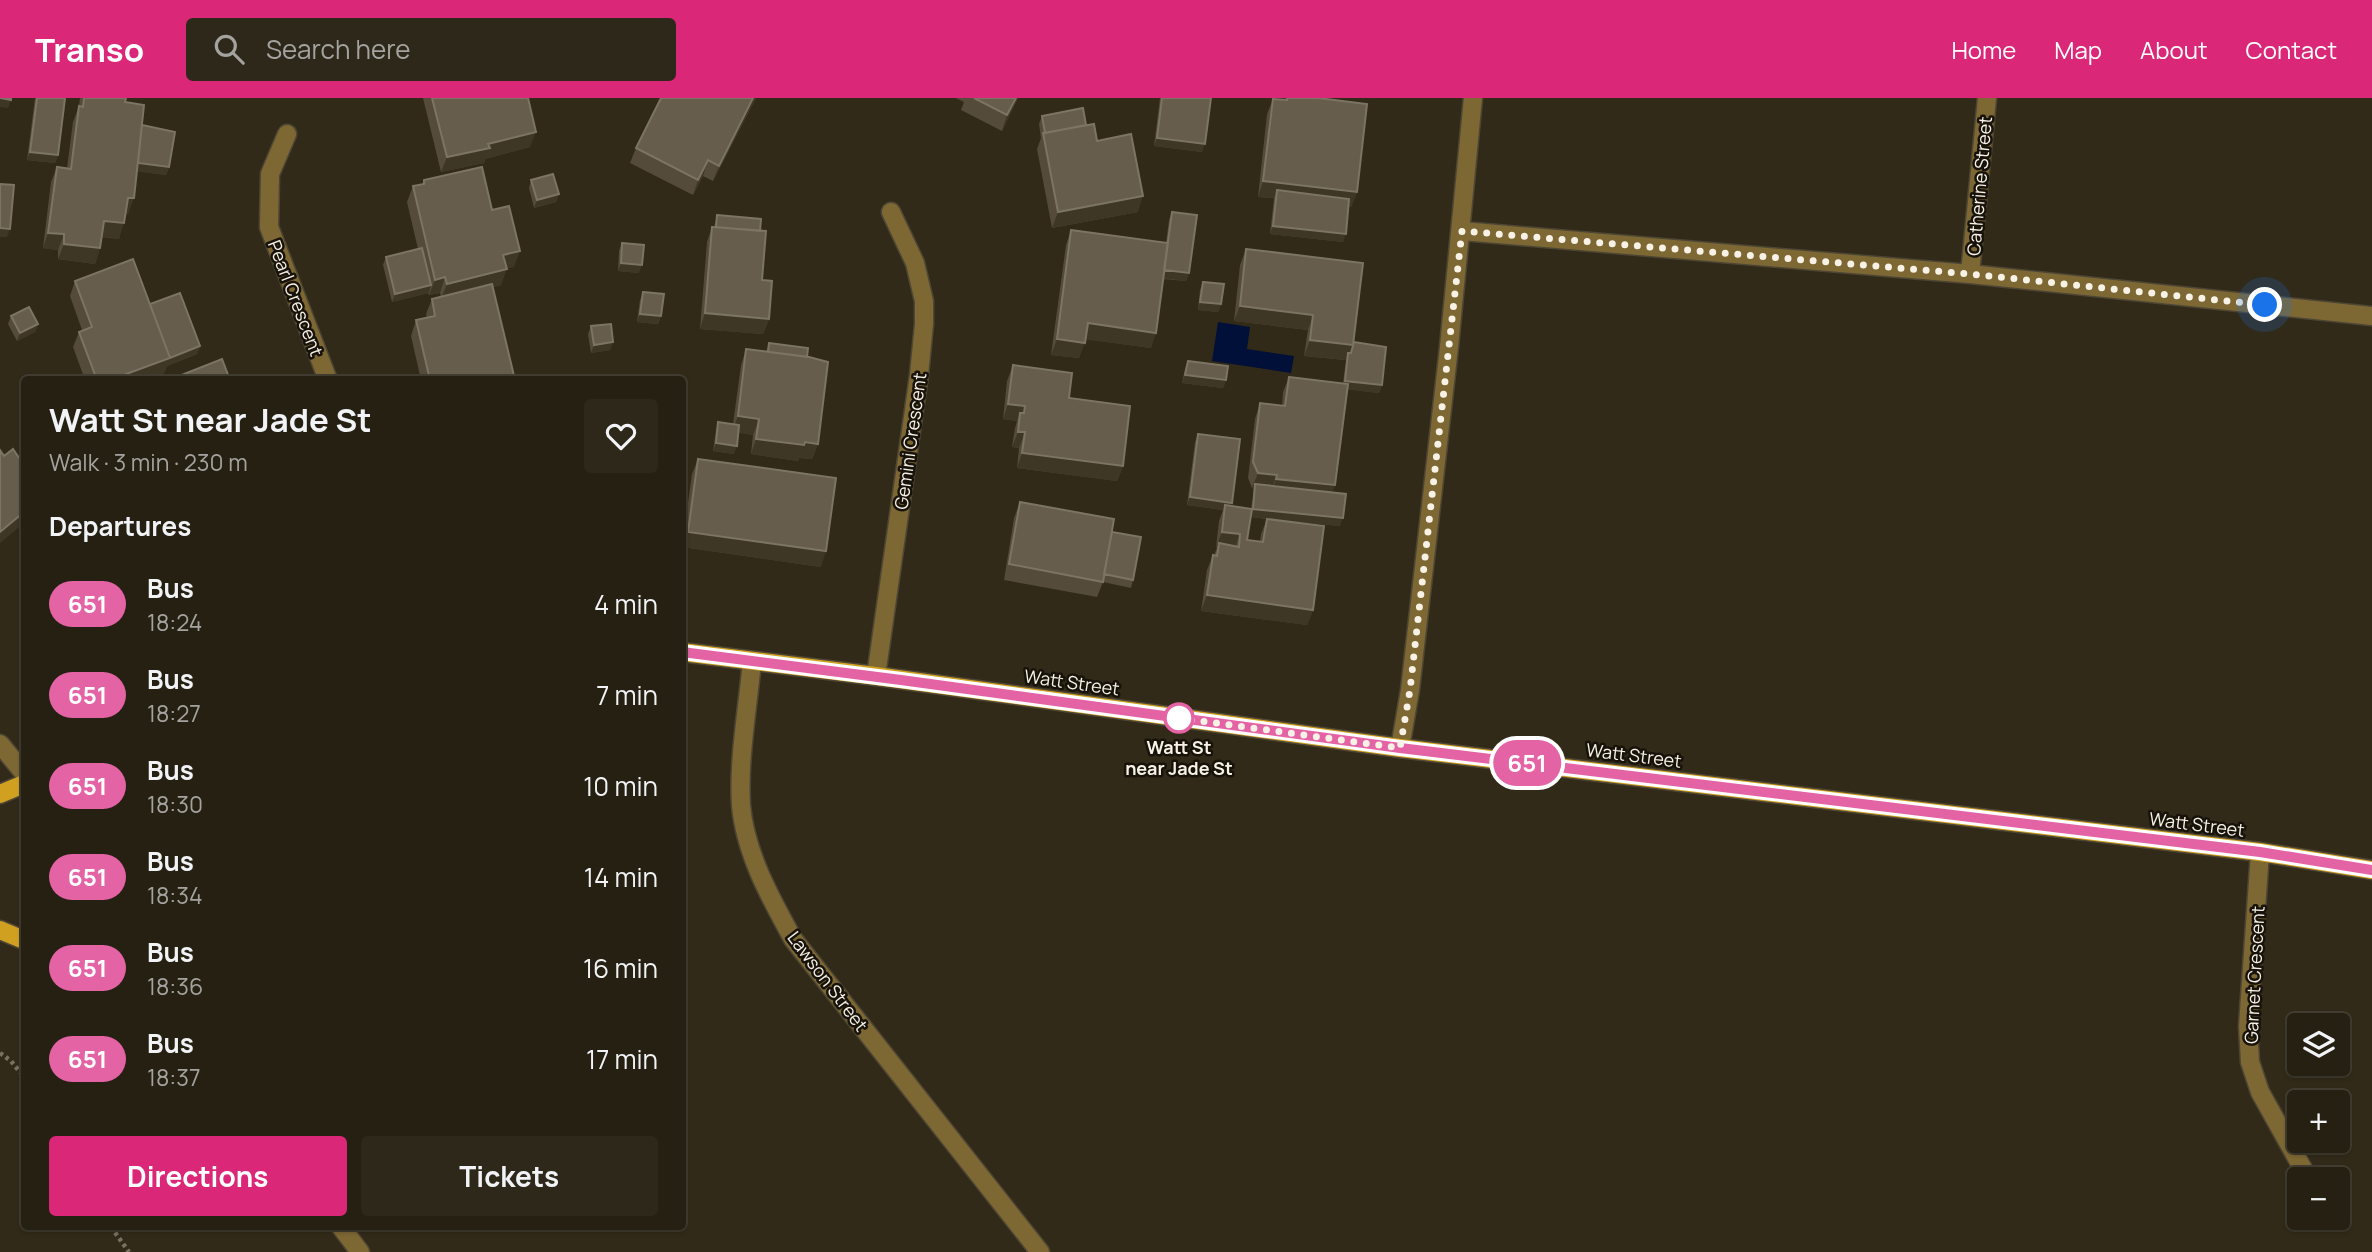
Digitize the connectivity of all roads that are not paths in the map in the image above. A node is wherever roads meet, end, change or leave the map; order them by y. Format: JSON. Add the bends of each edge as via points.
{"nodes":[{"id":1,"x":1473,"y":98,"type":"edge"},
{"id":2,"x":1987,"y":98,"type":"edge"},
{"id":3,"x":287,"y":134,"type":"dead end"},
{"id":4,"x":891,"y":212,"type":"dead end"},
{"id":5,"x":1462,"y":231,"type":"junction"},
{"id":6,"x":1970,"y":274,"type":"junction"},
{"id":7,"x":2372,"y":316,"type":"edge"},
{"id":8,"x":326,"y":376,"type":"edge"},
{"id":9,"x":686,"y":653,"type":"edge"},
{"id":10,"x":752,"y":661,"type":"junction"},
{"id":11,"x":876,"y":676,"type":"junction"},
{"id":12,"x":0,"y":744,"type":"edge"},
{"id":13,"x":1400,"y":748,"type":"junction"},
{"id":14,"x":21,"y":769,"type":"edge"},
{"id":15,"x":21,"y":785,"type":"edge"},
{"id":16,"x":0,"y":794,"type":"edge"},
{"id":17,"x":2260,"y":852,"type":"junction"},
{"id":18,"x":2372,"y":870,"type":"edge"},
{"id":19,"x":0,"y":930,"type":"edge"},
{"id":20,"x":21,"y":939,"type":"edge"},
{"id":21,"x":2302,"y":1167,"type":"edge"},
{"id":22,"x":343,"y":1230,"type":"edge"},
{"id":23,"x":360,"y":1252,"type":"edge"},
{"id":24,"x":1040,"y":1252,"type":"edge"}],
"edges":[{"from":1,"to":5,"type":"street"},
{"from":2,"to":6,"type":"street","name":"Catherine Street"},
{"from":3,"to":8,"type":"street","name":"Pearl Crescent","via":[[270,174],[269,227]]},
{"from":4,"to":11,"type":"street","name":"Gemini Crescent","via":[[915,263],[924,324]]},
{"from":5,"to":6,"type":"street"},
{"from":5,"to":13,"type":"street"},
{"from":6,"to":7,"type":"street"},
{"from":9,"to":10,"type":"main road","name":"Watt Street"},
{"from":10,"to":11,"type":"main road","name":"Watt Street"},
{"from":10,"to":24,"type":"street","name":"Lawson Street","via":[[741,806],[772,900],[793,939]]},
{"from":11,"to":13,"type":"main road","name":"Watt Street"},
{"from":12,"to":14,"type":"street"},
{"from":13,"to":17,"type":"main road","name":"Watt Street"},
{"from":15,"to":16,"type":"main road"},
{"from":17,"to":18,"type":"main road","name":"Watt Street"},
{"from":17,"to":21,"type":"street","name":"Garnet Crescent","via":[[2248,1026],[2250,1062],[2260,1093]]},
{"from":19,"to":20,"type":"main road"},
{"from":22,"to":23,"type":"street"}]}
